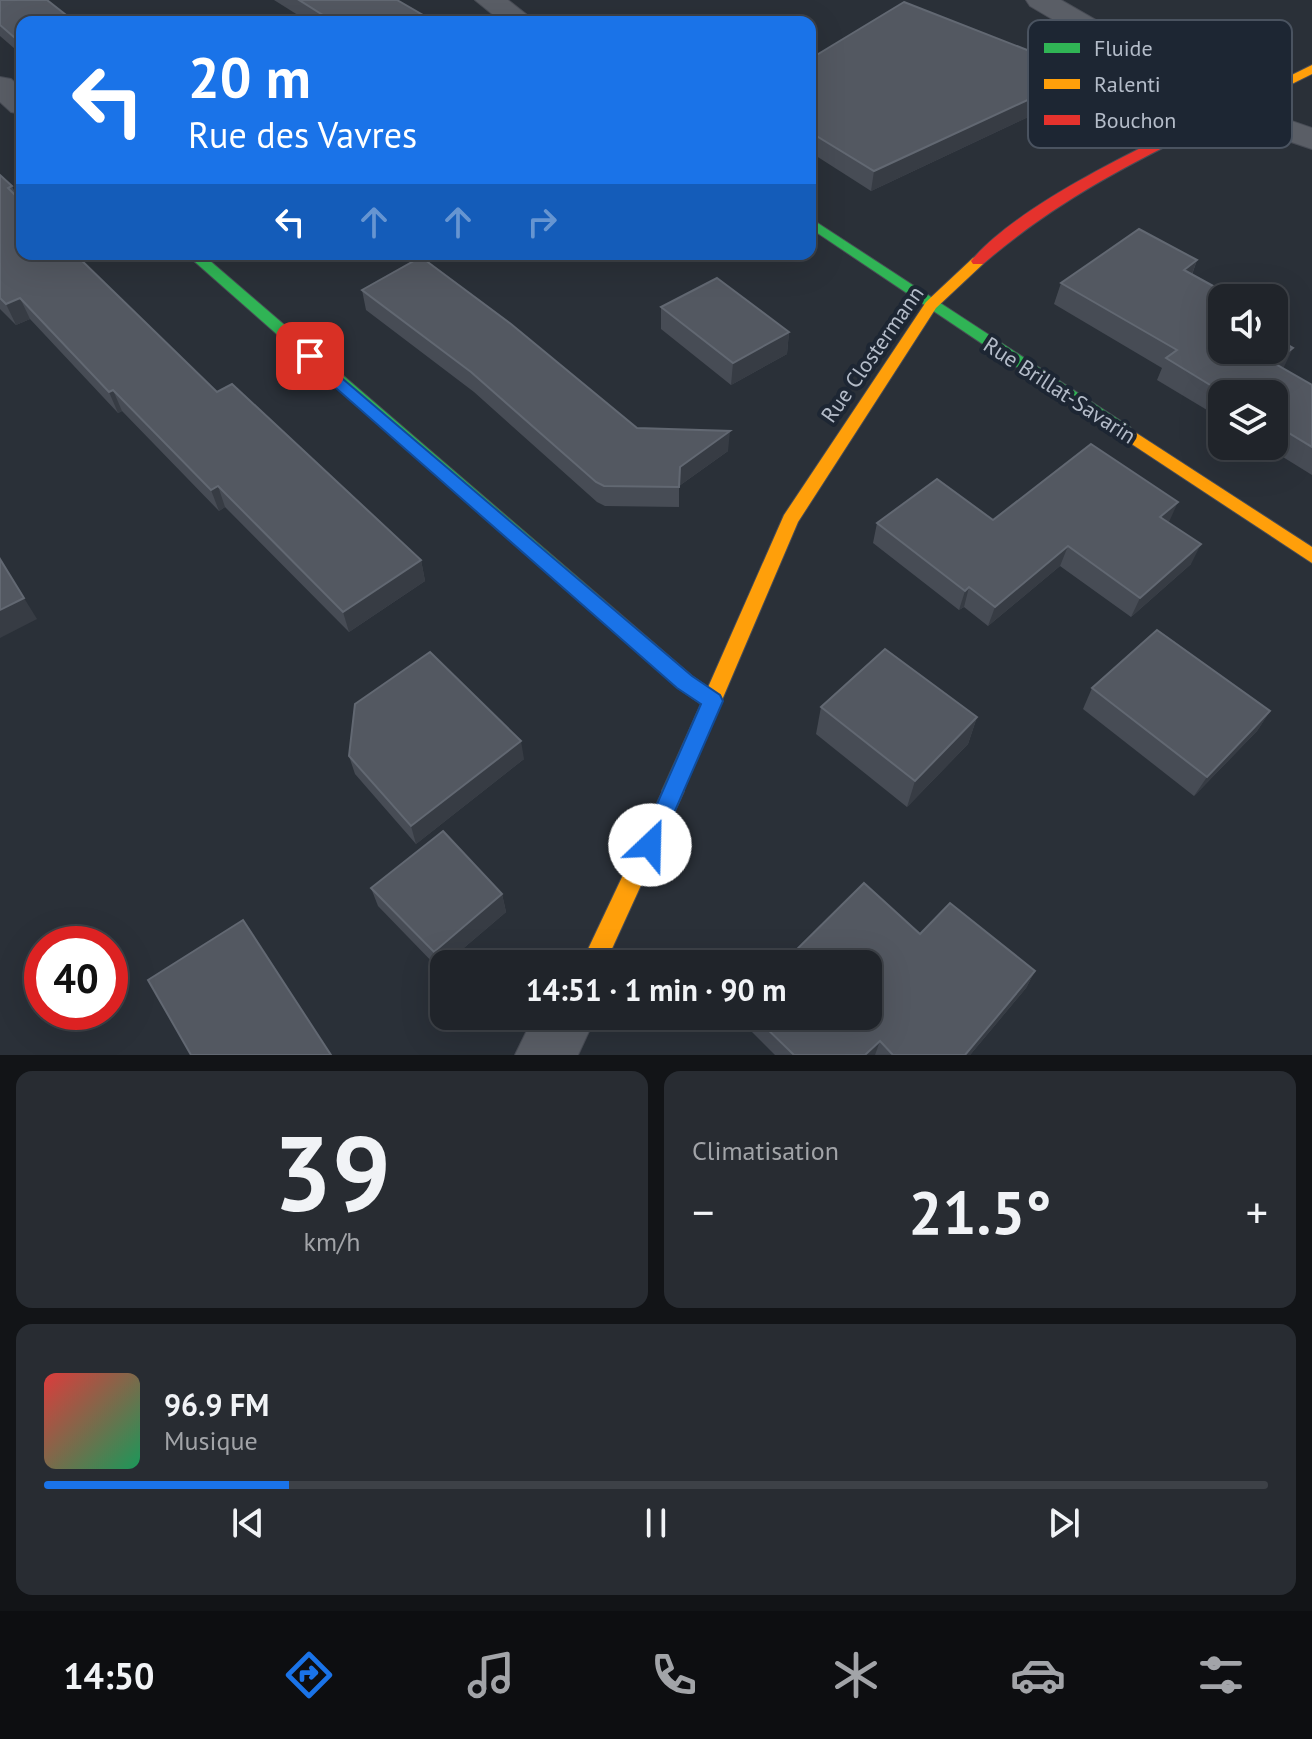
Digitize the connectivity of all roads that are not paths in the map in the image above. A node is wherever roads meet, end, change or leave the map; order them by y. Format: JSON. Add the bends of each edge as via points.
{"nodes":[{"id":1,"x":489,"y":0,"type":"edge"},
{"id":2,"x":1040,"y":0,"type":"edge"},
{"id":3,"x":512,"y":16,"type":"edge"},
{"id":4,"x":1074,"y":20,"type":"edge"},
{"id":5,"x":1312,"y":69,"type":"edge"},
{"id":6,"x":1292,"y":79,"type":"edge"},
{"id":7,"x":0,"y":86,"type":"edge"},
{"id":8,"x":16,"y":100,"type":"edge"},
{"id":9,"x":1292,"y":132,"type":"edge"},
{"id":10,"x":1312,"y":139,"type":"edge"},
{"id":11,"x":1151,"y":148,"type":"edge"},
{"id":12,"x":816,"y":226,"type":"edge"},
{"id":13,"x":200,"y":260,"type":"edge"},
{"id":14,"x":931,"y":305,"type":"junction"},
{"id":15,"x":1312,"y":556,"type":"edge"},
{"id":16,"x":712,"y":701,"type":"junction"},
{"id":17,"x":600,"y":950,"type":"edge"}],
"edges":[{"from":1,"to":3,"type":"street"},
{"from":2,"to":4,"type":"street"},
{"from":5,"to":6,"type":"street","name":"Rue Clostermann"},
{"from":7,"to":8,"type":"street"},
{"from":9,"to":10,"type":"street"},
{"from":11,"to":14,"type":"street","name":"Rue Clostermann","via":[[1007,234]]},
{"from":12,"to":14,"type":"street","name":"Rue Brillat-Savarin"},
{"from":13,"to":16,"type":"street"},
{"from":14,"to":15,"type":"street","name":"Rue Brillat-Savarin"},
{"from":14,"to":16,"type":"street","name":"Rue Clostermann","via":[[790,520]]},
{"from":16,"to":17,"type":"street","name":"Rue Clostermann"}]}
